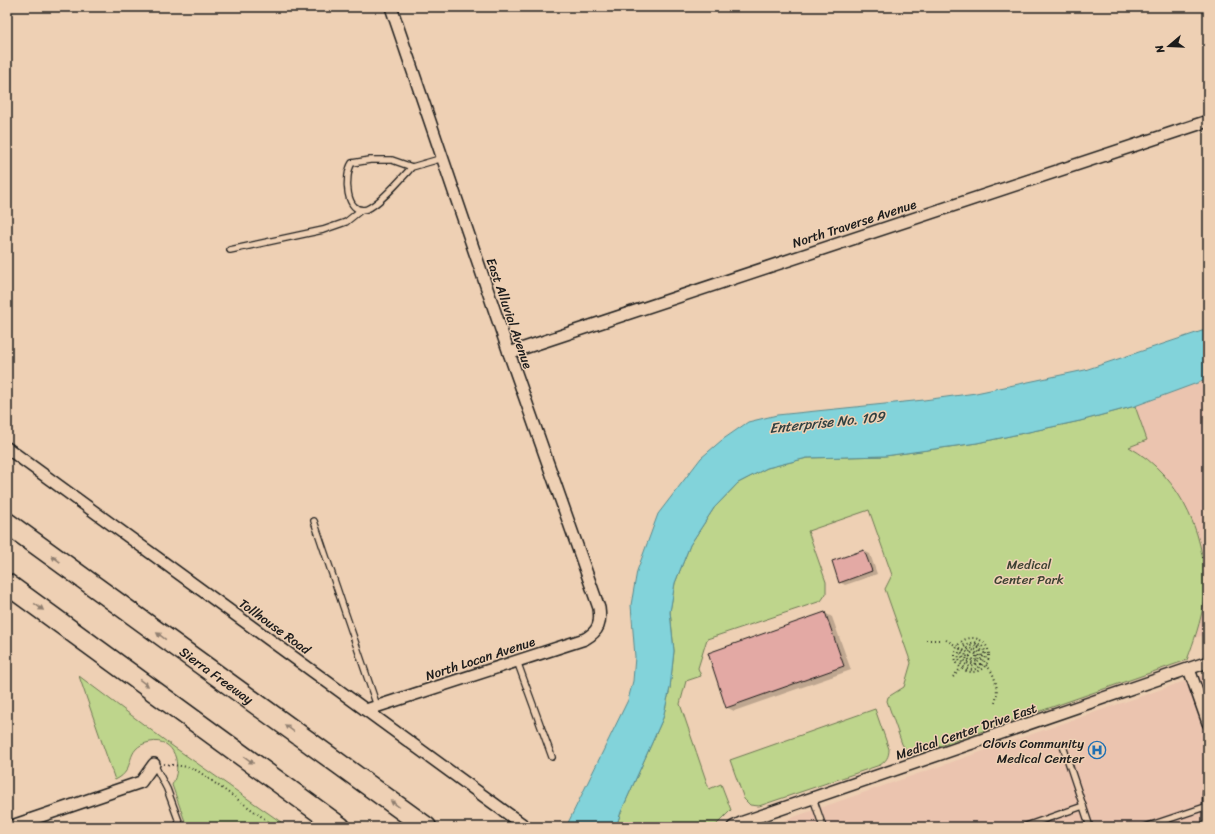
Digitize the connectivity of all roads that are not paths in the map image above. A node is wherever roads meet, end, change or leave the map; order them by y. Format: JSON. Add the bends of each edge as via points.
{"nodes":[{"id":1,"x":391,"y":7,"type":"edge"},
{"id":2,"x":1208,"y":121,"type":"edge"},
{"id":3,"x":442,"y":158,"type":"junction"},
{"id":4,"x":412,"y":167,"type":"junction"},
{"id":5,"x":361,"y":210,"type":"junction"},
{"id":6,"x":230,"y":250,"type":"dead end"},
{"id":7,"x":509,"y":353,"type":"junction"},
{"id":8,"x":7,"y":448,"type":"edge"},
{"id":9,"x":314,"y":521,"type":"dead end"},
{"id":10,"x":7,"y":523,"type":"edge"},
{"id":11,"x":7,"y":584,"type":"edge"},
{"id":12,"x":599,"y":628,"type":"joint"},
{"id":13,"x":517,"y":661,"type":"junction"},
{"id":14,"x":1208,"y":662,"type":"edge"},
{"id":15,"x":1189,"y":669,"type":"junction"},
{"id":16,"x":377,"y":706,"type":"junction"},
{"id":17,"x":366,"y":710,"type":"junction"},
{"id":18,"x":1208,"y":723,"type":"edge"},
{"id":19,"x":1063,"y":746,"type":"dead end"},
{"id":20,"x":552,"y":758,"type":"dead end"},
{"id":21,"x":154,"y":764,"type":"joint"},
{"id":22,"x":1208,"y":788,"type":"edge"},
{"id":23,"x":813,"y":798,"type":"junction"},
{"id":24,"x":1083,"y":806,"type":"junction"},
{"id":25,"x":1205,"y":806,"type":"junction"},
{"id":26,"x":35,"y":823,"type":"edge"},
{"id":27,"x":9,"y":827,"type":"edge"},
{"id":28,"x":180,"y":827,"type":"edge"},
{"id":29,"x":340,"y":827,"type":"edge"},
{"id":30,"x":426,"y":827,"type":"edge"},
{"id":31,"x":526,"y":827,"type":"edge"},
{"id":32,"x":733,"y":827,"type":"edge"},
{"id":33,"x":823,"y":827,"type":"edge"},
{"id":34,"x":1023,"y":827,"type":"edge"},
{"id":35,"x":1090,"y":827,"type":"edge"},
{"id":36,"x":1148,"y":827,"type":"edge"},
{"id":37,"x":1205,"y":827,"type":"edge"}],
"edges":[{"from":1,"to":3,"type":"street","name":"East Alluvial Avenue"},
{"from":2,"to":7,"type":"street","name":"North Traverse Avenue"},
{"from":3,"to":4,"type":"lane"},
{"from":3,"to":7,"type":"street","name":"East Alluvial Avenue"},
{"from":4,"to":5,"type":"lane","via":[[374,205]]},
{"from":4,"to":5,"type":"lane","via":[[392,160],[352,163],[347,175],[347,188],[350,200]]},
{"from":5,"to":6,"type":"lane","via":[[346,222],[323,230]]},
{"from":7,"to":12,"type":"street","name":"East Alluvial Avenue","via":[[599,608]]},
{"from":8,"to":17,"type":"street","name":"Tollhouse Road"},
{"from":9,"to":16,"type":"lane"},
{"from":30,"to":10,"type":"highway","name":"Sierra Freeway","one_way":true},
{"from":11,"to":29,"type":"highway","one_way":true},
{"from":12,"to":13,"type":"street","name":"North Locan Avenue","via":[[584,639]]},
{"from":13,"to":16,"type":"street","name":"North Locan Avenue"},
{"from":13,"to":20,"type":"lane"},
{"from":14,"to":15,"type":"street","name":"Medical Center Drive East"},
{"from":15,"to":18,"type":"street"},
{"from":15,"to":23,"type":"street","name":"Medical Center Drive East"},
{"from":16,"to":17,"type":"street","name":"North Locan Avenue"},
{"from":17,"to":31,"type":"street","name":"Tollhouse Road"},
{"from":19,"to":24,"type":"lane"},
{"from":21,"to":26,"type":"street","via":[[141,782]]},
{"from":21,"to":28,"type":"lane","via":[[167,789]]},
{"from":22,"to":25,"type":"lane"},
{"from":23,"to":32,"type":"street","name":"Medical Center Drive East"},
{"from":23,"to":33,"type":"lane"},
{"from":24,"to":34,"type":"lane"},
{"from":24,"to":35,"type":"lane"},
{"from":25,"to":36,"type":"lane"},
{"from":25,"to":37,"type":"lane"},
{"from":26,"to":27,"type":"street"}]}
